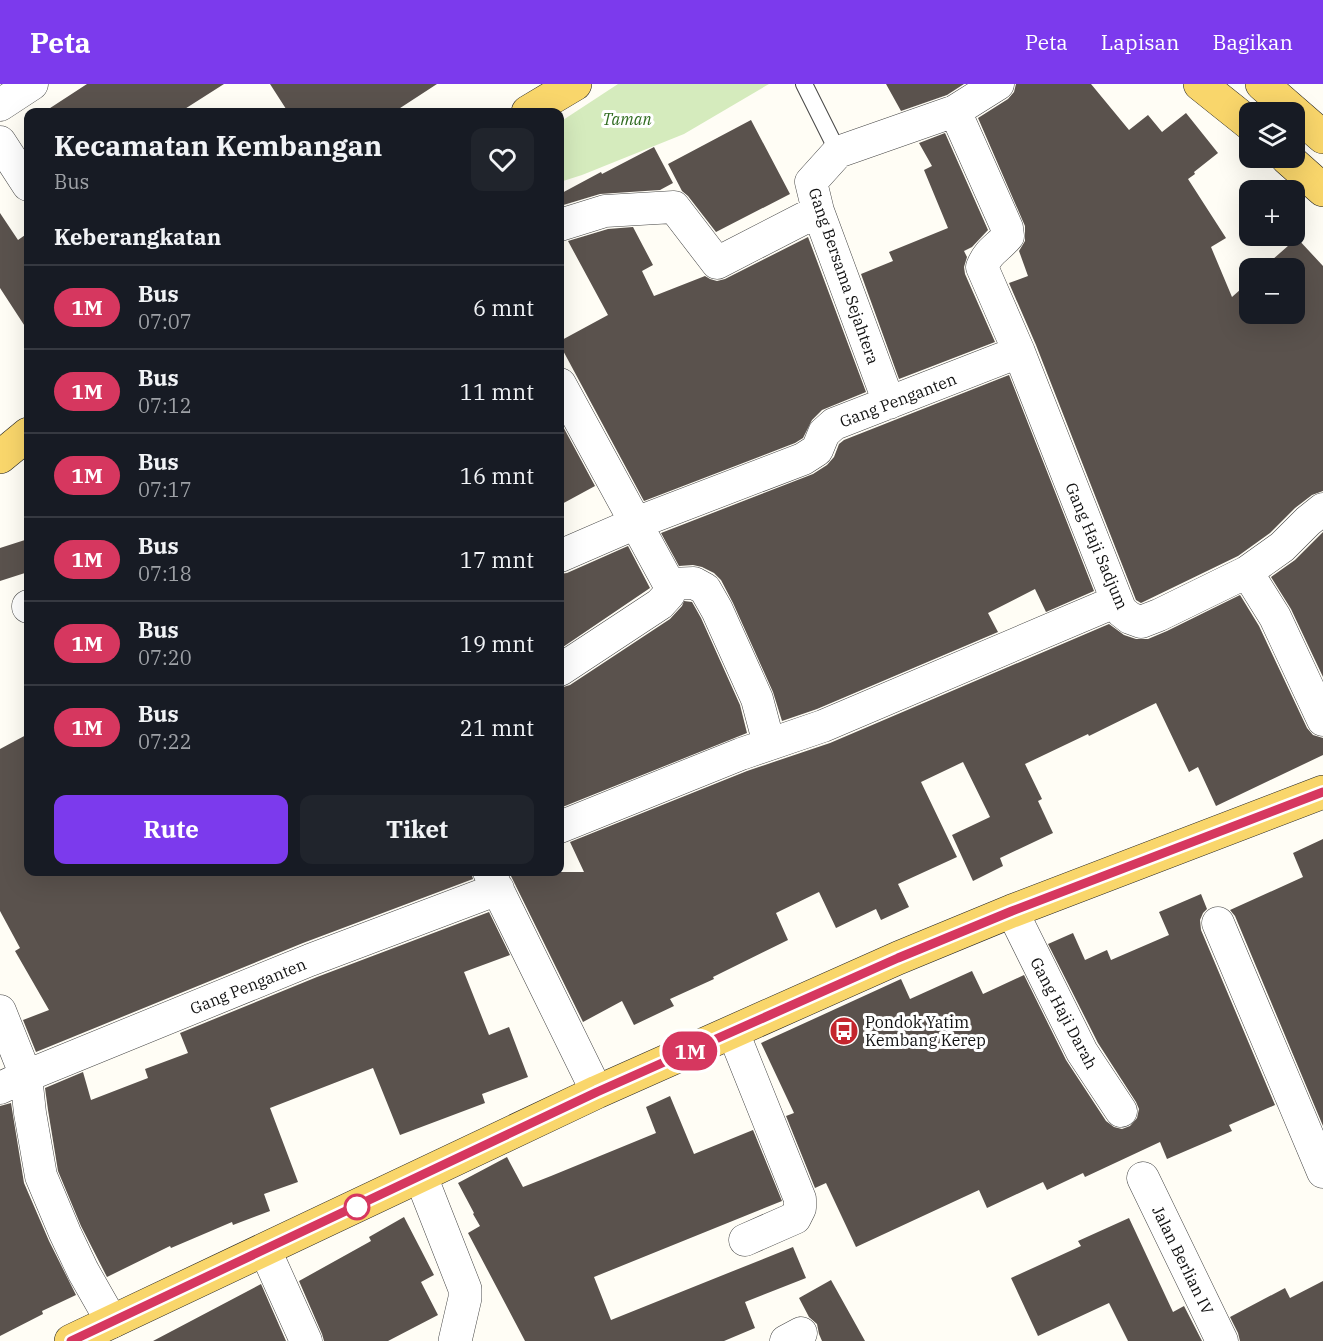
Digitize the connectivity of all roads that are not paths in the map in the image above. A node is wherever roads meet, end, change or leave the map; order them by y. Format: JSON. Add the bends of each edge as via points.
{"nodes":[{"id":1,"x":32,"y":84,"type":"edge"},
{"id":2,"x":574,"y":84,"type":"edge"},
{"id":3,"x":804,"y":84,"type":"edge"},
{"id":4,"x":998,"y":84,"type":"edge"},
{"id":5,"x":1200,"y":84,"type":"edge"},
{"id":6,"x":1262,"y":84,"type":"edge"},
{"id":7,"x":0,"y":105,"type":"edge"},
{"id":8,"x":535,"y":108,"type":"edge"},
{"id":9,"x":955,"y":111,"type":"junction"},
{"id":10,"x":1239,"y":115,"type":"edge"},
{"id":11,"x":1323,"y":137,"type":"edge"},
{"id":12,"x":0,"y":142,"type":"edge"},
{"id":13,"x":838,"y":152,"type":"junction"},
{"id":14,"x":1298,"y":168,"type":"edge"},
{"id":15,"x":24,"y":178,"type":"edge"},
{"id":16,"x":1323,"y":190,"type":"edge"},
{"id":17,"x":818,"y":211,"type":"junction"},
{"id":18,"x":564,"y":224,"type":"edge"},
{"id":19,"x":1019,"y":352,"type":"junction"},
{"id":20,"x":564,"y":391,"type":"edge"},
{"id":21,"x":889,"y":403,"type":"junction"},
{"id":22,"x":24,"y":437,"type":"edge"},
{"id":23,"x":0,"y":457,"type":"edge"},
{"id":24,"x":1323,"y":509,"type":"edge"},
{"id":25,"x":636,"y":523,"type":"junction"},
{"id":26,"x":564,"y":554,"type":"edge"},
{"id":27,"x":1247,"y":572,"type":"junction"},
{"id":28,"x":669,"y":584,"type":"junction"},
{"id":29,"x":1117,"y":601,"type":"junction"},
{"id":30,"x":564,"y":667,"type":"edge"},
{"id":31,"x":1323,"y":720,"type":"edge"},
{"id":32,"x":769,"y":744,"type":"junction"},
{"id":33,"x":1323,"y":792,"type":"edge"},
{"id":34,"x":564,"y":826,"type":"edge"},
{"id":35,"x":493,"y":880,"type":"edge"},
{"id":36,"x":1012,"y":911,"type":"junction"},
{"id":37,"x":1218,"y":923,"type":"dead end"},
{"id":38,"x":0,"y":1011,"type":"edge"},
{"id":39,"x":733,"y":1032,"type":"junction"},
{"id":40,"x":13,"y":1082,"type":"edge"},
{"id":41,"x":597,"y":1092,"type":"junction"},
{"id":42,"x":1121,"y":1111,"type":"dead end"},
{"id":43,"x":1323,"y":1172,"type":"edge"},
{"id":44,"x":421,"y":1176,"type":"junction"},
{"id":45,"x":1143,"y":1178,"type":"dead end"},
{"id":46,"x":745,"y":1240,"type":"dead end"},
{"id":47,"x":265,"y":1250,"type":"junction"},
{"id":48,"x":112,"y":1322,"type":"junction"},
{"id":49,"x":71,"y":1341,"type":"edge"},
{"id":50,"x":306,"y":1341,"type":"edge"},
{"id":51,"x":455,"y":1341,"type":"edge"},
{"id":52,"x":1222,"y":1341,"type":"edge"}],
"edges":[{"from":1,"to":7,"type":"street"},
{"from":2,"to":8,"type":"main road"},
{"from":3,"to":13,"type":"lane"},
{"from":4,"to":9,"type":"street","name":"Gang Bersama Sejahtera"},
{"from":5,"to":10,"type":"main road"},
{"from":6,"to":11,"type":"main road"},
{"from":9,"to":13,"type":"street","name":"Gang Bersama Sejahtera"},
{"from":9,"to":19,"type":"street","via":[[1007,228],[1008,236],[986,257],[982,267]]},
{"from":12,"to":15,"type":"street"},
{"from":13,"to":17,"type":"street","name":"Gang Bersama Sejahtera","via":[[811,182]]},
{"from":14,"to":16,"type":"main road"},
{"from":17,"to":18,"type":"street","via":[[717,263],[674,207],[605,211]]},
{"from":17,"to":21,"type":"street","name":"Gang Bersama Sejahtera"},
{"from":19,"to":21,"type":"street","name":"Gang Penganten"},
{"from":19,"to":29,"type":"street","name":"Gang Haji Sadjum"},
{"from":20,"to":25,"type":"street"},
{"from":21,"to":25,"type":"street","name":"Gang Penganten","via":[[834,424],[824,433],[817,450],[803,459]]},
{"from":22,"to":23,"type":"main road"},
{"from":24,"to":27,"type":"street","name":"Gang Haji Sadjum","via":[[1282,547]]},
{"from":25,"to":26,"type":"street","name":"Gang Penganten"},
{"from":25,"to":28,"type":"street"},
{"from":27,"to":29,"type":"street","name":"Gang Haji Sadjum","via":[[1141,622],[1121,611]]},
{"from":27,"to":31,"type":"street","via":[[1275,617]]},
{"from":28,"to":30,"type":"street","via":[[669,594],[660,604]]},
{"from":28,"to":32,"type":"street","via":[[694,583],[705,589],[757,699]]},
{"from":29,"to":32,"type":"street","via":[[823,726]]},
{"from":32,"to":34,"type":"street"},
{"from":33,"to":36,"type":"main road"},
{"from":35,"to":40,"type":"street","name":"Gang Penganten"},
{"from":35,"to":41,"type":"street","name":"Gang Penganten"},
{"from":36,"to":39,"type":"main road"},
{"from":36,"to":42,"type":"street","name":"Gang Haji Darah","via":[[1082,1052]]},
{"from":37,"to":43,"type":"street"},
{"from":38,"to":40,"type":"street"},
{"from":39,"to":41,"type":"main road"},
{"from":39,"to":46,"type":"street","via":[[800,1199],[795,1218]]},
{"from":40,"to":48,"type":"street","via":[[30,1113],[41,1176],[83,1271]]},
{"from":41,"to":44,"type":"main road"},
{"from":44,"to":47,"type":"main road"},
{"from":44,"to":51,"type":"street","via":[[465,1289]]},
{"from":45,"to":52,"type":"street","name":"Jalan Berlian IV"},
{"from":47,"to":48,"type":"main road"},
{"from":47,"to":50,"type":"street"},
{"from":48,"to":49,"type":"main road"}]}
